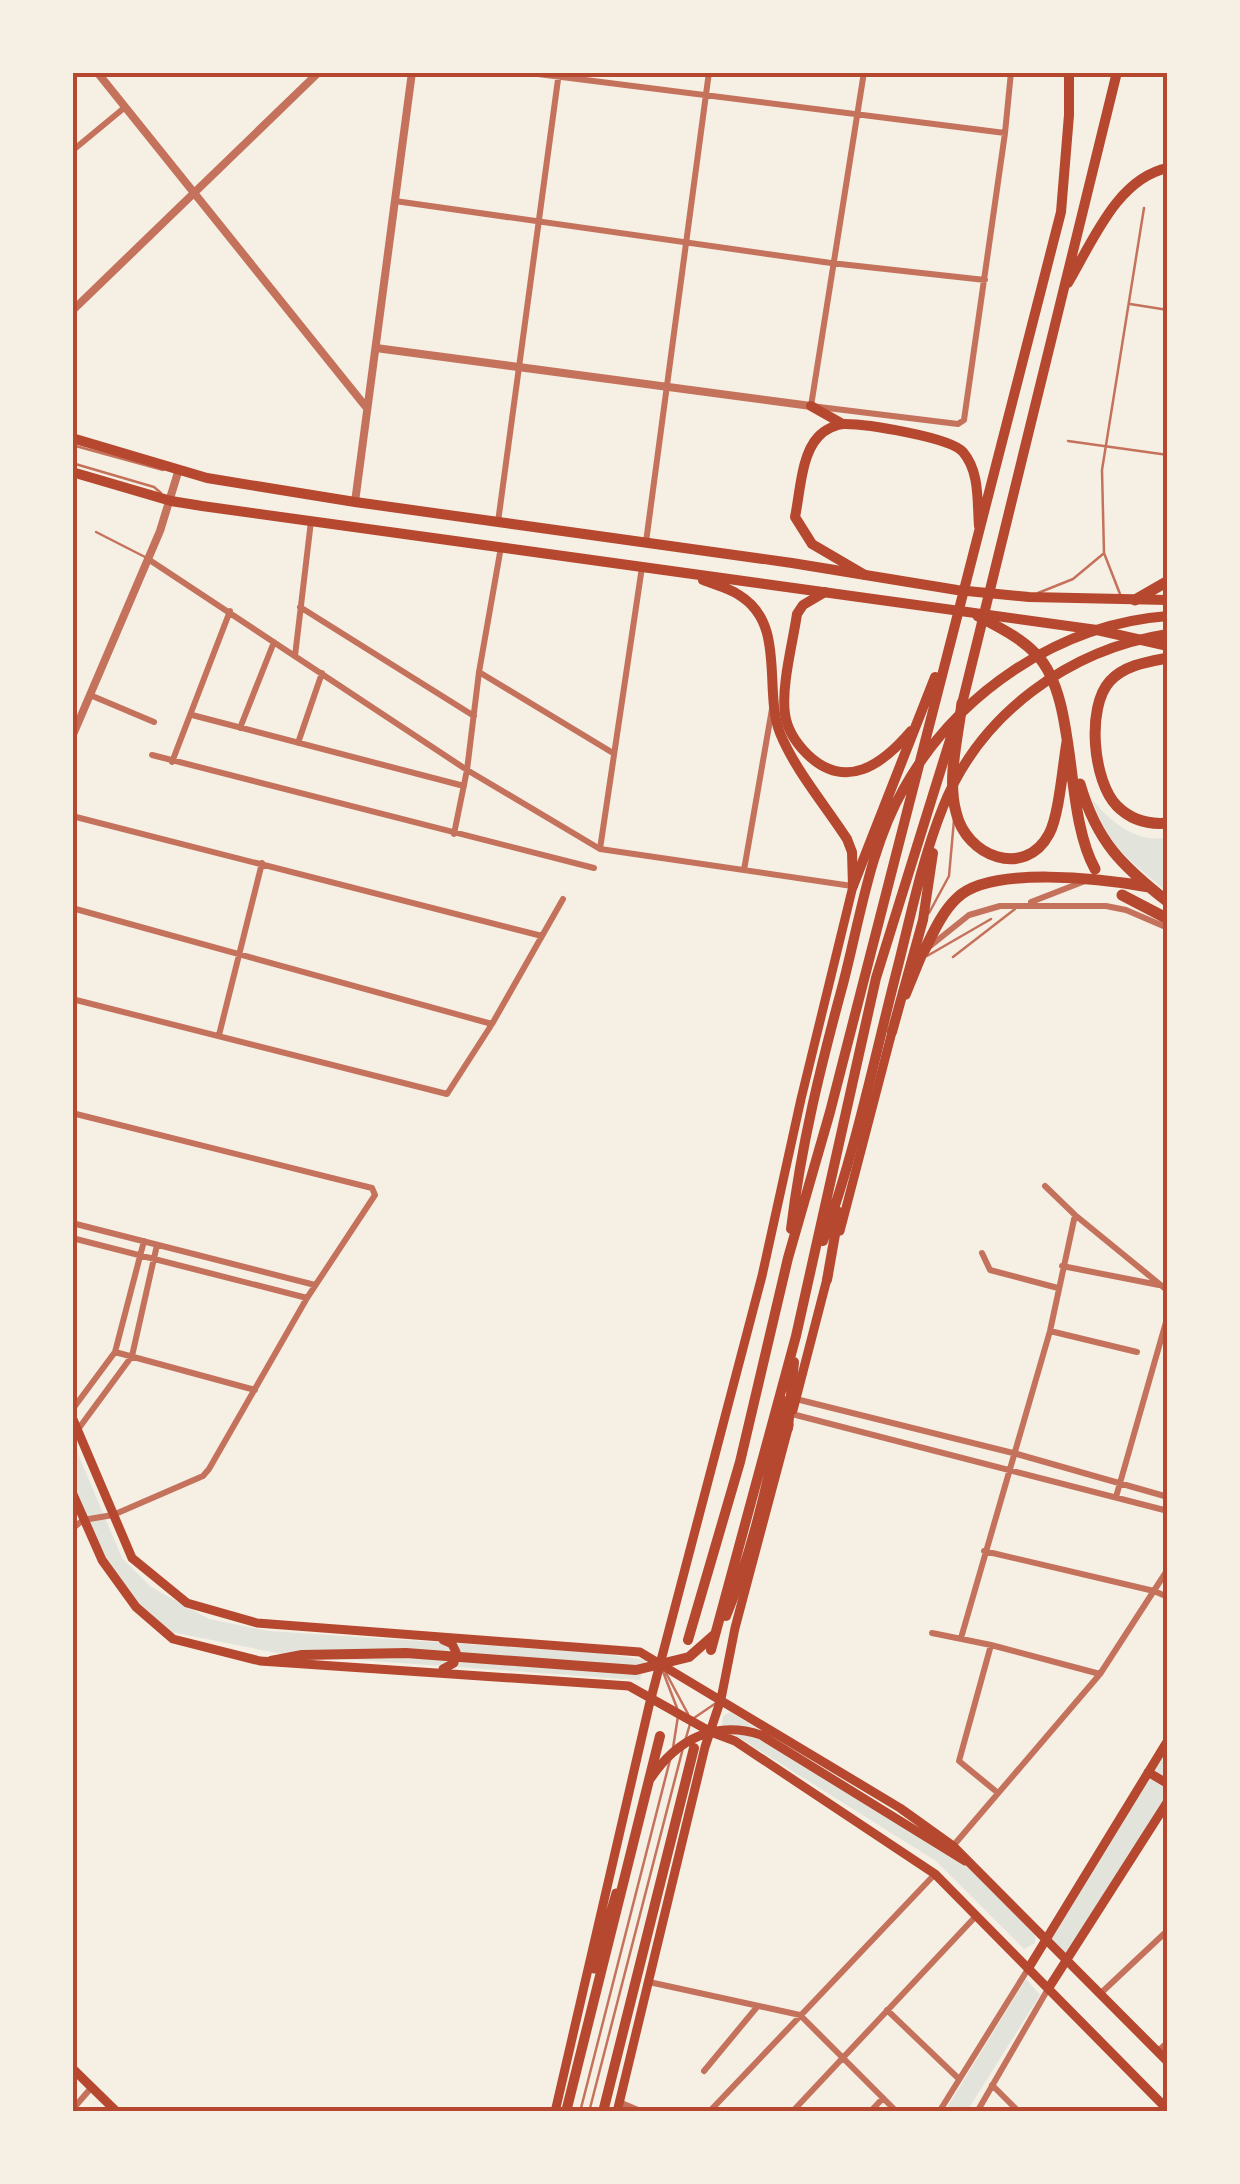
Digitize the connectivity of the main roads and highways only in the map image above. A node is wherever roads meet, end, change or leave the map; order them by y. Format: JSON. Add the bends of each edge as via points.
{"nodes":[{"id":1,"x":1069,"y":72,"type":"edge"},
{"id":2,"x":1116,"y":72,"type":"edge"},
{"id":3,"x":1168,"y":168,"type":"edge"},
{"id":4,"x":1062,"y":292,"type":"junction"},
{"id":5,"x":812,"y":406,"type":"road end"},
{"id":6,"x":841,"y":423,"type":"junction"},
{"id":7,"x":72,"y":441,"type":"edge"},
{"id":8,"x":72,"y":472,"type":"edge"},
{"id":9,"x":980,"y":534,"type":"junction"},
{"id":10,"x":688,"y":574,"type":"junction"},
{"id":11,"x":865,"y":574,"type":"junction"},
{"id":12,"x":1168,"y":581,"type":"edge"},
{"id":13,"x":824,"y":592,"type":"junction"},
{"id":14,"x":1129,"y":600,"type":"junction"},
{"id":15,"x":1168,"y":600,"type":"edge"},
{"id":16,"x":978,"y":616,"type":"junction"},
{"id":17,"x":1168,"y":616,"type":"edge"},
{"id":18,"x":1168,"y":634,"type":"edge"},
{"id":19,"x":1168,"y":646,"type":"edge"},
{"id":20,"x":944,"y":658,"type":"junction"},
{"id":21,"x":1168,"y":658,"type":"edge"},
{"id":22,"x":962,"y":703,"type":"junction"},
{"id":23,"x":911,"y":731,"type":"junction"},
{"id":24,"x":1067,"y":742,"type":"junction"},
{"id":25,"x":938,"y":772,"type":"junction"},
{"id":26,"x":1168,"y":823,"type":"edge"},
{"id":27,"x":1095,"y":869,"type":"dead end"},
{"id":28,"x":853,"y":886,"type":"junction"},
{"id":29,"x":1148,"y":887,"type":"junction"},
{"id":30,"x":1122,"y":895,"type":"dead end"},
{"id":31,"x":1168,"y":902,"type":"edge"},
{"id":32,"x":1168,"y":919,"type":"edge"},
{"id":33,"x":922,"y":957,"type":"joint"},
{"id":34,"x":892,"y":1032,"type":"junction"},
{"id":35,"x":844,"y":1182,"type":"junction"},
{"id":36,"x":788,"y":1258,"type":"junction"},
{"id":37,"x":810,"y":1274,"type":"junction"},
{"id":38,"x":827,"y":1280,"type":"junction"},
{"id":39,"x":796,"y":1336,"type":"junction"},
{"id":40,"x":72,"y":1414,"type":"edge"},
{"id":41,"x":788,"y":1428,"type":"junction"},
{"id":42,"x":72,"y":1492,"type":"edge"},
{"id":43,"x":428,"y":1637,"type":"junction"},
{"id":44,"x":688,"y":1640,"type":"dead end"},
{"id":45,"x":711,"y":1650,"type":"dead end"},
{"id":46,"x":270,"y":1661,"type":"junction"},
{"id":47,"x":660,"y":1663,"type":"junction"},
{"id":48,"x":435,"y":1671,"type":"junction"},
{"id":49,"x":652,"y":1696,"type":"junction"},
{"id":50,"x":721,"y":1699,"type":"junction"},
{"id":51,"x":711,"y":1732,"type":"junction"},
{"id":52,"x":660,"y":1736,"type":"dead end"},
{"id":53,"x":1168,"y":1740,"type":"edge"},
{"id":54,"x":694,"y":1748,"type":"dead end"},
{"id":55,"x":1148,"y":1772,"type":"junction"},
{"id":56,"x":1168,"y":1784,"type":"edge"},
{"id":57,"x":1168,"y":1801,"type":"edge"},
{"id":58,"x":910,"y":1815,"type":"junction"},
{"id":59,"x":891,"y":1846,"type":"junction"},
{"id":60,"x":954,"y":1852,"type":"junction"},
{"id":61,"x":1047,"y":1938,"type":"junction"},
{"id":62,"x":1068,"y":1958,"type":"junction"},
{"id":63,"x":1028,"y":1968,"type":"junction"},
{"id":64,"x":1048,"y":1989,"type":"junction"},
{"id":65,"x":578,"y":2014,"type":"junction"},
{"id":66,"x":1168,"y":2062,"type":"edge"},
{"id":67,"x":73,"y":2070,"type":"edge"},
{"id":68,"x":618,"y":2107,"type":"edge"},
{"id":69,"x":1168,"y":2110,"type":"edge"},
{"id":70,"x":116,"y":2112,"type":"edge"},
{"id":71,"x":555,"y":2112,"type":"edge"},
{"id":72,"x":566,"y":2112,"type":"edge"},
{"id":73,"x":603,"y":2112,"type":"edge"}],
"edges":[{"from":1,"to":9,"type":"main road","via":[[1060,212]]},
{"from":2,"to":4,"type":"main road"},
{"from":3,"to":4,"type":"main road","via":[[1141,178],[1119,199]]},
{"from":4,"to":22,"type":"main road"},
{"from":5,"to":6,"type":"main road"},
{"from":6,"to":9,"type":"main road","via":[[960,448],[977,486]]},
{"from":6,"to":11,"type":"main road","via":[[810,448],[795,518],[812,544]]},
{"from":7,"to":11,"type":"main road","via":[[242,485]]},
{"from":8,"to":10,"type":"main road","via":[[171,501]]},
{"from":9,"to":20,"type":"main road"},
{"from":10,"to":13,"type":"main road"},
{"from":10,"to":28,"type":"main road","via":[[754,607],[771,644],[773,704],[788,748],[848,839]]},
{"from":11,"to":14,"type":"main road","via":[[956,590]]},
{"from":12,"to":14,"type":"highway"},
{"from":13,"to":16,"type":"main road"},
{"from":13,"to":23,"type":"main road","via":[[798,614],[784,708],[796,742],[823,767],[851,772],[879,763]]},
{"from":14,"to":15,"type":"main road"},
{"from":16,"to":19,"type":"main road"},
{"from":16,"to":24,"type":"highway","via":[[1021,640],[1046,665]]},
{"from":17,"to":36,"type":"main road","via":[[1084,635],[1027,662],[975,700],[904,788],[871,870],[812,1103]]},
{"from":18,"to":35,"type":"main road","via":[[1083,659],[1045,681],[1012,706],[964,766],[924,868]]},
{"from":20,"to":23,"type":"main road"},
{"from":20,"to":36,"type":"main road"},
{"from":21,"to":26,"type":"highway","via":[[1114,677],[1095,718],[1109,796],[1138,820]]},
{"from":22,"to":24,"type":"highway","via":[[954,808],[962,832],[981,851],[1006,858],[1044,842],[1054,824]]},
{"from":22,"to":25,"type":"main road"},
{"from":23,"to":28,"type":"main road"},
{"from":24,"to":27,"type":"highway","via":[[1081,836]]},
{"from":24,"to":29,"type":"highway","via":[[1098,834]]},
{"from":25,"to":34,"type":"main road","via":[[933,864]]},
{"from":25,"to":37,"type":"main road","via":[[876,978]]},
{"from":28,"to":47,"type":"main road","via":[[762,1276]]},
{"from":29,"to":31,"type":"highway"},
{"from":29,"to":33,"type":"highway","via":[[998,878],[977,884],[946,911]]},
{"from":30,"to":32,"type":"highway"},
{"from":33,"to":34,"type":"main road"},
{"from":34,"to":38,"type":"main road"},
{"from":35,"to":37,"type":"main road"},
{"from":35,"to":38,"type":"main road"},
{"from":36,"to":44,"type":"main road","via":[[740,1462]]},
{"from":37,"to":39,"type":"main road"},
{"from":38,"to":41,"type":"main road"},
{"from":39,"to":41,"type":"main road"},
{"from":39,"to":45,"type":"main road"},
{"from":39,"to":46,"type":"main road","via":[[736,1592],[720,1630],[689,1657],[636,1670],[374,1653]]},
{"from":40,"to":43,"type":"main road","via":[[132,1558],[187,1603],[258,1623]]},
{"from":41,"to":50,"type":"main road"},
{"from":42,"to":46,"type":"main road","via":[[102,1560],[129,1600],[173,1638]]},
{"from":43,"to":47,"type":"main road","via":[[640,1652]]},
{"from":43,"to":48,"type":"main road","via":[[448,1641],[456,1652],[454,1664]]},
{"from":46,"to":48,"type":"main road"},
{"from":47,"to":49,"type":"main road"},
{"from":47,"to":50,"type":"main road"},
{"from":48,"to":49,"type":"main road","via":[[629,1686]]},
{"from":49,"to":51,"type":"main road"},
{"from":49,"to":65,"type":"main road"},
{"from":50,"to":51,"type":"main road"},
{"from":50,"to":58,"type":"main road"},
{"from":51,"to":59,"type":"main road","via":[[759,1756]]},
{"from":51,"to":68,"type":"main road"},
{"from":52,"to":72,"type":"main road"},
{"from":53,"to":55,"type":"main road"},
{"from":54,"to":73,"type":"main road"},
{"from":55,"to":56,"type":"main road"},
{"from":55,"to":61,"type":"main road"},
{"from":57,"to":62,"type":"main road"},
{"from":58,"to":59,"type":"main road"},
{"from":58,"to":60,"type":"main road"},
{"from":59,"to":63,"type":"main road","via":[[935,1874]]},
{"from":60,"to":61,"type":"main road"},
{"from":60,"to":65,"type":"main road","via":[[761,1735],[721,1728],[692,1738],[670,1752],[647,1783]]},
{"from":61,"to":62,"type":"main road"},
{"from":61,"to":63,"type":"main road"},
{"from":62,"to":64,"type":"main road"},
{"from":62,"to":66,"type":"main road"},
{"from":63,"to":64,"type":"main road"},
{"from":64,"to":69,"type":"main road"},
{"from":65,"to":71,"type":"main road"},
{"from":67,"to":70,"type":"main road"}]}
